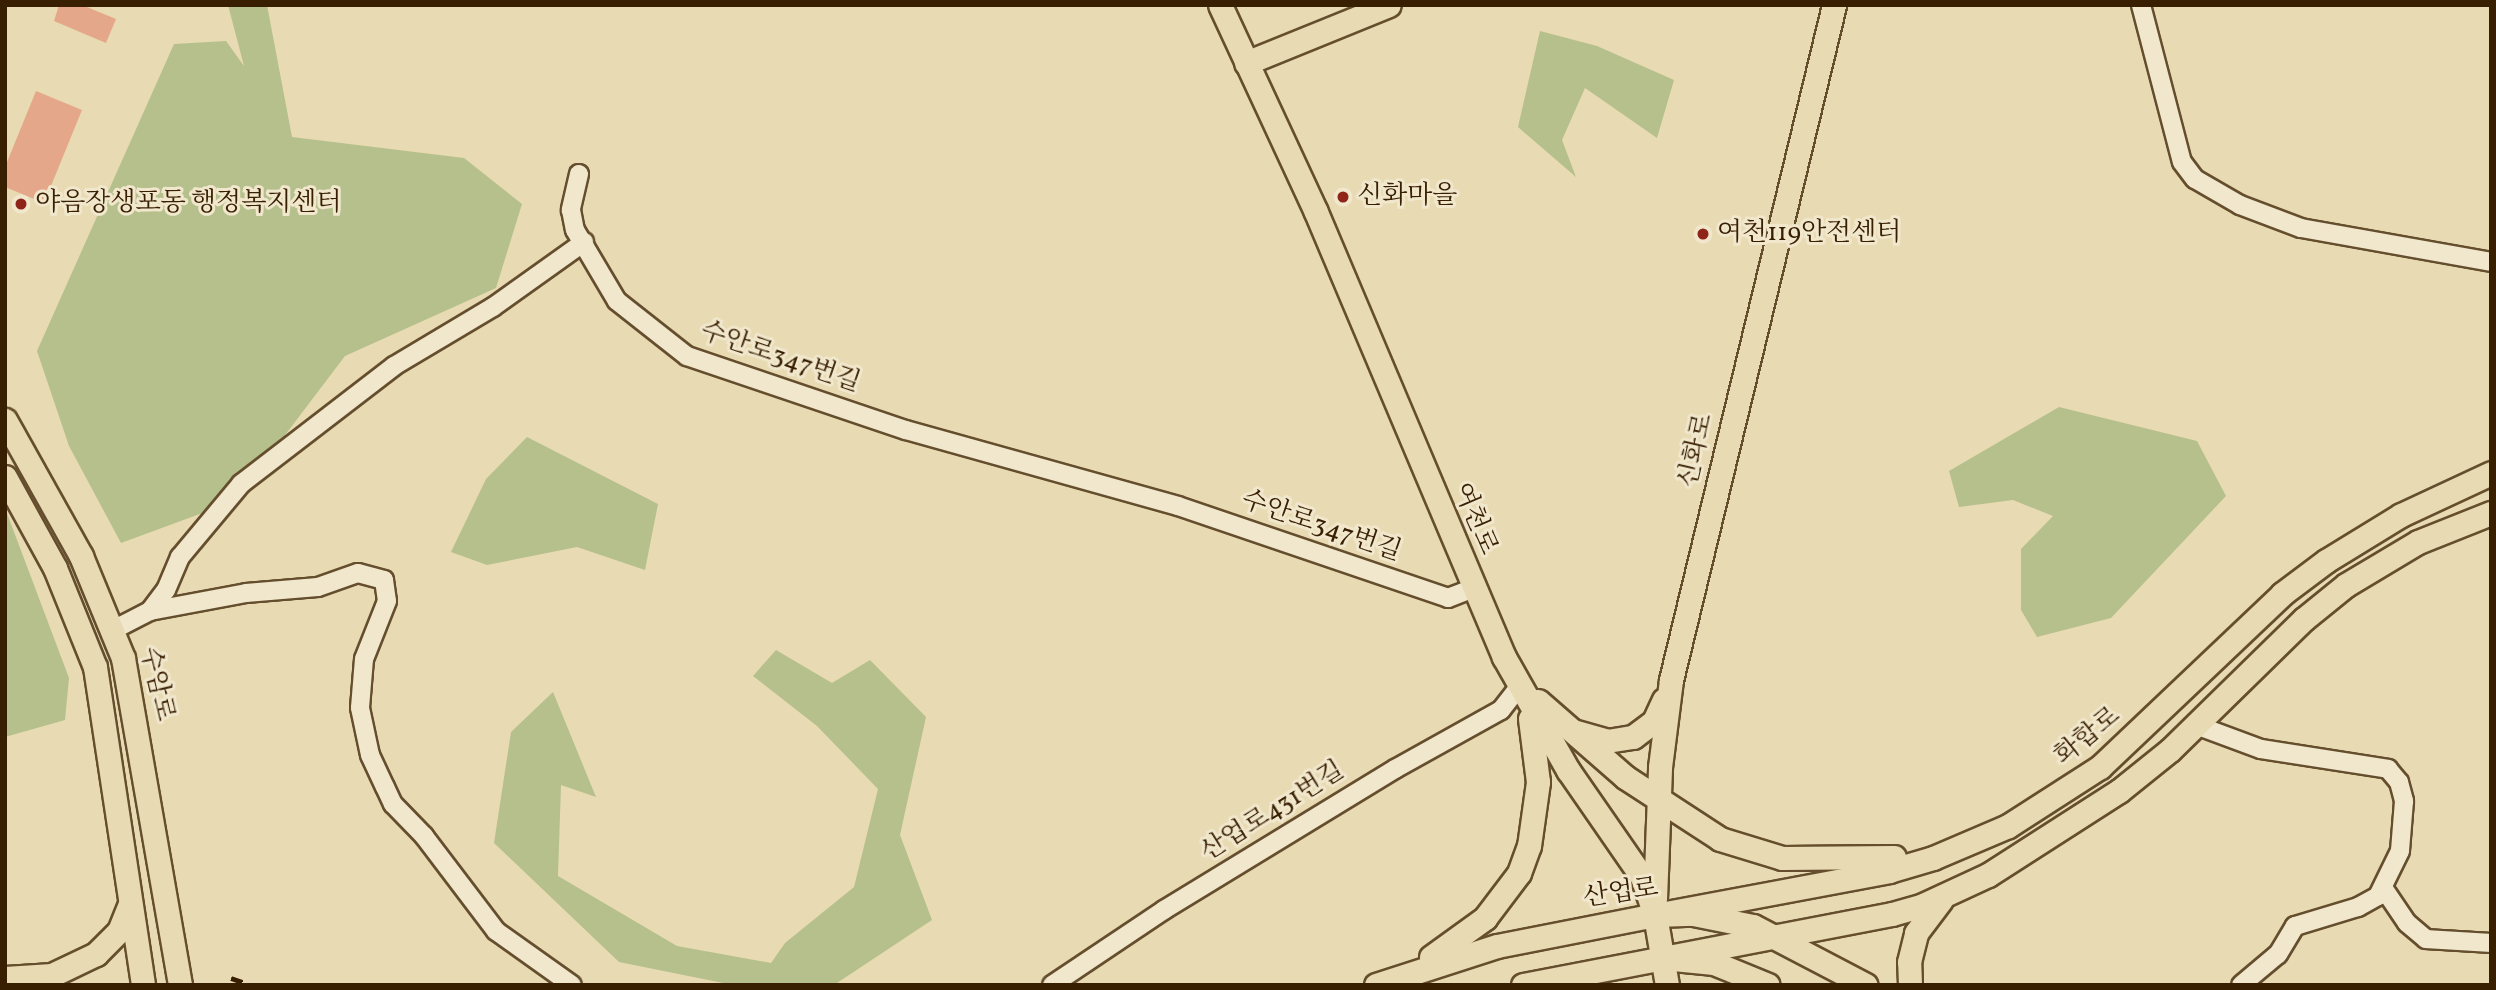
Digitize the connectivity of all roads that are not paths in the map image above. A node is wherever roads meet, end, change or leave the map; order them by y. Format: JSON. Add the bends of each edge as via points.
{"nodes":[{"id":1,"x":1220,"y":5,"type":"edge"},
{"id":2,"x":1389,"y":5,"type":"edge"},
{"id":3,"x":1833,"y":5,"type":"edge"},
{"id":4,"x":2141,"y":5,"type":"edge"},
{"id":5,"x":1246,"y":63,"type":"junction"},
{"id":6,"x":579,"y":174,"type":"dead end"},
{"id":7,"x":584,"y":242,"type":"junction"},
{"id":8,"x":2491,"y":262,"type":"edge"},
{"id":9,"x":5,"y":420,"type":"edge"},
{"id":10,"x":2491,"y":473,"type":"edge"},
{"id":11,"x":5,"y":477,"type":"edge"},
{"id":12,"x":2491,"y":513,"type":"edge"},
{"id":13,"x":1474,"y":588,"type":"junction"},
{"id":14,"x":150,"y":611,"type":"junction"},
{"id":15,"x":113,"y":631,"type":"junction"},
{"id":16,"x":1504,"y":657,"type":"junction"},
{"id":17,"x":1671,"y":680,"type":"junction"},
{"id":18,"x":1520,"y":686,"type":"junction"},
{"id":19,"x":1558,"y":723,"type":"junction"},
{"id":20,"x":2196,"y":725,"type":"junction"},
{"id":21,"x":1658,"y":801,"type":"junction"},
{"id":22,"x":1973,"y":843,"type":"junction"},
{"id":23,"x":2384,"y":889,"type":"junction"},
{"id":24,"x":131,"y":894,"type":"junction"},
{"id":25,"x":1947,"y":895,"type":"junction"},
{"id":26,"x":1655,"y":915,"type":"junction"},
{"id":27,"x":1780,"y":937,"type":"junction"},
{"id":28,"x":2491,"y":943,"type":"edge"},
{"id":29,"x":1663,"y":958,"type":"junction"},
{"id":30,"x":5,"y":978,"type":"edge"},
{"id":31,"x":1384,"y":981,"type":"edge"},
{"id":32,"x":143,"y":985,"type":"edge"},
{"id":33,"x":180,"y":985,"type":"edge"},
{"id":34,"x":572,"y":985,"type":"edge"},
{"id":35,"x":1052,"y":985,"type":"edge"},
{"id":36,"x":1523,"y":985,"type":"edge"},
{"id":37,"x":1667,"y":985,"type":"edge"},
{"id":38,"x":1768,"y":985,"type":"edge"},
{"id":39,"x":1866,"y":985,"type":"edge"},
{"id":40,"x":1910,"y":985,"type":"edge"},
{"id":41,"x":2241,"y":985,"type":"edge"}],
"edges":[{"from":1,"to":5,"type":"main road","name":"여천로"},
{"from":2,"to":5,"type":"main road"},
{"from":3,"to":17,"type":"main road","name":"신화로"},
{"from":4,"to":8,"type":"street","via":[[2182,162],[2195,178],[2240,205],[2301,228]]},
{"from":5,"to":13,"type":"main road","name":"여천로","via":[[1316,212]]},
{"from":6,"to":7,"type":"street","name":"수안로347번길","via":[[571,210],[575,230]]},
{"from":7,"to":13,"type":"street","name":"수안로347번길","via":[[617,301],[687,356],[906,430],[1178,506],[1448,598]]},
{"from":7,"to":14,"type":"street","via":[[493,307],[394,366],[241,484],[180,557],[166,590]]},
{"from":9,"to":15,"type":"main road","name":"수암로","via":[[81,556]]},
{"from":10,"to":22,"type":"main road","name":"화합로","via":[[2401,515],[2326,561],[2282,594],[2100,767],[2055,799]]},
{"from":11,"to":24,"type":"main road","via":[[55,568],[95,667]]},
{"from":12,"to":20,"type":"main road","via":[[2418,542],[2346,585],[2304,619]]},
{"from":13,"to":16,"type":"main road","name":"여천로"},
{"from":14,"to":15,"type":"street"},
{"from":14,"to":34,"type":"street","via":[[246,593],[318,587],[358,573],[384,580],[387,601],[367,649],[360,708],[370,755],[388,796],[496,931]]},
{"from":15,"to":33,"type":"main road","name":"수암로","via":[[132,701]]},
{"from":16,"to":18,"type":"main road","name":"여천로"},
{"from":16,"to":19,"type":"main road"},
{"from":17,"to":19,"type":"main road","via":[[1654,721],[1633,737],[1592,739]]},
{"from":17,"to":21,"type":"main road","name":"신화로"},
{"from":18,"to":26,"type":"main road","name":"여천로","via":[[1568,770],[1642,877]]},
{"from":18,"to":31,"type":"main road","via":[[1537,748],[1538,782],[1529,846],[1519,873],[1505,896],[1462,936]]},
{"from":18,"to":35,"type":"street","name":"산업로431번길","via":[[1502,710],[1337,804]]},
{"from":19,"to":21,"type":"main road"},
{"from":20,"to":23,"type":"street","via":[[2261,749],[2360,763],[2395,775],[2404,801],[2403,836]]},
{"from":20,"to":25,"type":"main road","via":[[2119,791],[2025,854]]},
{"from":21,"to":22,"type":"main road","via":[[1720,839],[1782,858],[1877,859]]},
{"from":21,"to":26,"type":"main road","name":"신화로"},
{"from":22,"to":26,"type":"main road","name":"화합로","via":[[1889,871]]},
{"from":23,"to":28,"type":"street","via":[[2407,923],[2426,939]]},
{"from":23,"to":41,"type":"street","via":[[2358,907],[2295,926],[2278,954]]},
{"from":24,"to":30,"type":"main road","via":[[126,921],[96,954],[52,975]]},
{"from":24,"to":32,"type":"main road"},
{"from":25,"to":27,"type":"main road","via":[[1892,914]]},
{"from":25,"to":40,"type":"main road","via":[[1916,933],[1909,962]]},
{"from":26,"to":27,"type":"main road","name":"산업로","via":[[1723,918]]},
{"from":26,"to":29,"type":"main road","name":"여천로"},
{"from":26,"to":31,"type":"main road","name":"산업로","via":[[1497,946]]},
{"from":27,"to":29,"type":"main road"},
{"from":27,"to":39,"type":"main road","name":"산업로"},
{"from":29,"to":36,"type":"main road"},
{"from":29,"to":37,"type":"main road","name":"여천로"},
{"from":29,"to":38,"type":"main road","via":[[1714,963]]}]}
